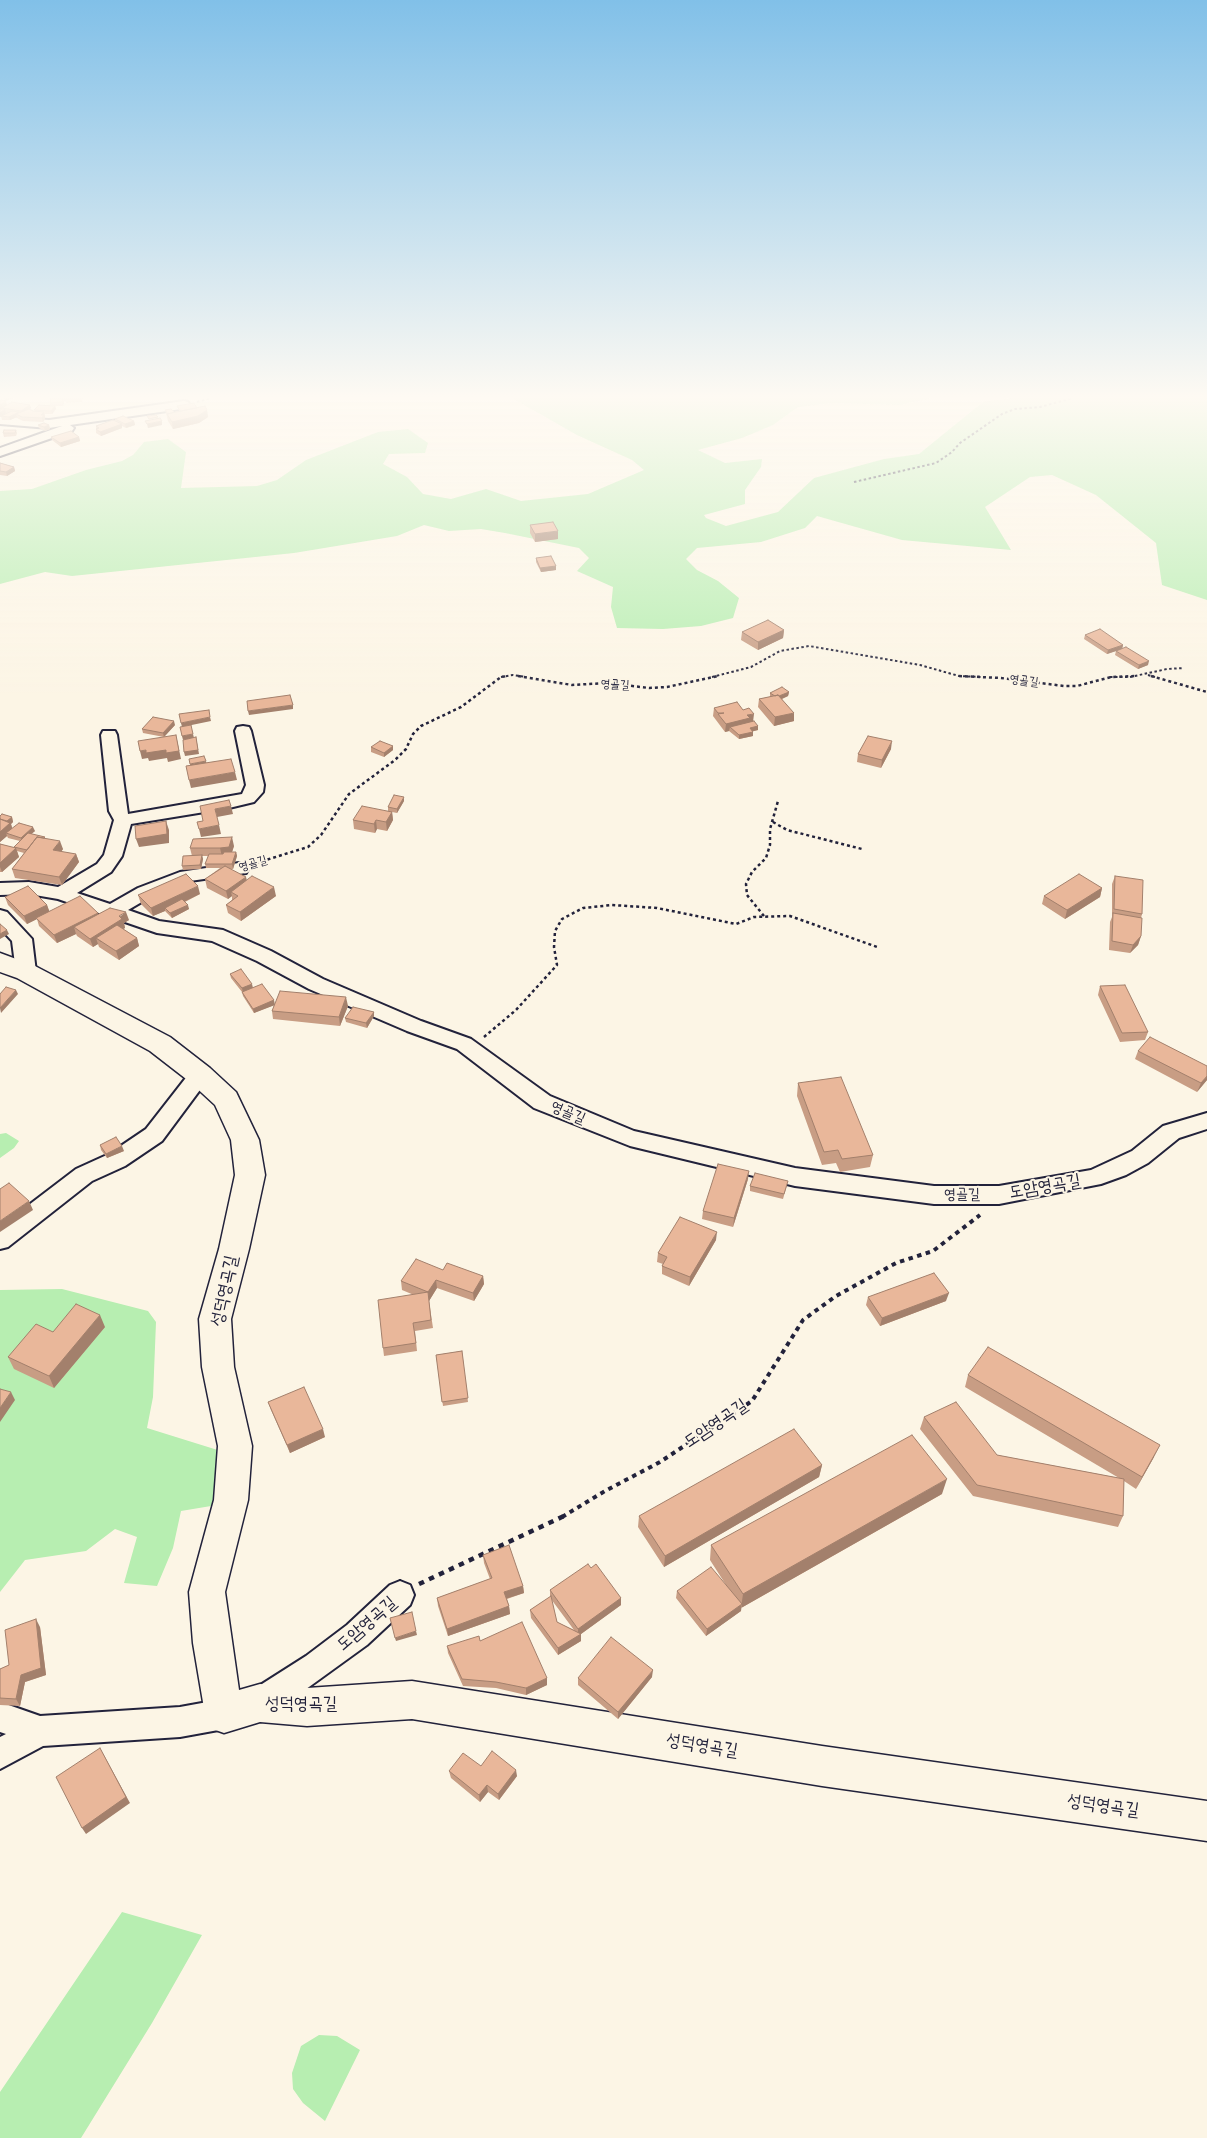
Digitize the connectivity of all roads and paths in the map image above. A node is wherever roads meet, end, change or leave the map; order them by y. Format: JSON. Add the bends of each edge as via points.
{"nodes":[{"id":1,"x":1184,"y":668,"type":"dead end"},
{"id":2,"x":1147,"y":674,"type":"junction"},
{"id":3,"x":1207,"y":692,"type":"edge"},
{"id":4,"x":243,"y":732,"type":"dead end"},
{"id":5,"x":109,"y":735,"type":"dead end"},
{"id":6,"x":778,"y":801,"type":"dead end"},
{"id":7,"x":123,"y":820,"type":"junction"},
{"id":8,"x":773,"y":822,"type":"junction"},
{"id":9,"x":862,"y":849,"type":"dead end"},
{"id":10,"x":239,"y":869,"type":"joint"},
{"id":11,"x":0,"y":889,"type":"edge"},
{"id":12,"x":61,"y":894,"type":"junction"},
{"id":13,"x":114,"y":910,"type":"junction"},
{"id":14,"x":0,"y":916,"type":"edge"},
{"id":15,"x":764,"y":916,"type":"junction"},
{"id":16,"x":877,"y":947,"type":"dead end"},
{"id":17,"x":13,"y":967,"type":"edge"},
{"id":18,"x":464,"y":1044,"type":"junction"},
{"id":19,"x":200,"y":1075,"type":"junction"},
{"id":20,"x":1207,"y":1121,"type":"edge"},
{"id":21,"x":1000,"y":1195,"type":"junction"},
{"id":22,"x":0,"y":1240,"type":"edge"},
{"id":23,"x":400,"y":1595,"type":"joint"},
{"id":24,"x":260,"y":1703,"type":"junction"},
{"id":25,"x":224,"y":1714,"type":"junction"},
{"id":26,"x":0,"y":1717,"type":"edge"},
{"id":27,"x":40,"y":1730,"type":"junction"},
{"id":28,"x":0,"y":1754,"type":"edge"},
{"id":29,"x":1207,"y":1820,"type":"edge"}],
"edges":[{"from":1,"to":2,"type":"path","name":"영골길"},
{"from":2,"to":3,"type":"path"},
{"from":2,"to":10,"type":"path","name":"영골길","via":[[1064,686],[959,676],[920,665],[808,646],[780,651],[751,667],[731,673],[667,687],[607,682],[572,685],[513,675],[501,678],[461,707],[421,726],[395,760],[349,794],[321,835],[308,847]]},
{"from":4,"to":7,"type":"street","via":[[255,785],[248,798]]},
{"from":5,"to":7,"type":"street","via":[[118,811]]},
{"from":6,"to":8,"type":"path"},
{"from":7,"to":12,"type":"street","via":[[113,856],[104,868]]},
{"from":8,"to":9,"type":"path","via":[[787,830]]},
{"from":8,"to":15,"type":"path","via":[[766,858],[752,872],[746,884],[747,895]]},
{"from":10,"to":13,"type":"street","name":"영골길","via":[[186,876],[145,892]]},
{"from":11,"to":12,"type":"street","name":"영골길","via":[[29,888]]},
{"from":12,"to":13,"type":"street","name":"영골길"},
{"from":13,"to":18,"type":"street","name":"영골길","via":[[157,927],[216,935],[316,984]]},
{"from":14,"to":17,"type":"street","via":[[22,938]]},
{"from":15,"to":16,"type":"path","via":[[790,916]]},
{"from":15,"to":18,"type":"path","via":[[736,924],[657,908],[612,905],[584,908],[562,919],[555,931],[557,965],[487,1036]]},
{"from":17,"to":19,"type":"main road","name":"성덕영곡길","via":[[160,1044]]},
{"from":18,"to":21,"type":"street","name":"영골길","via":[[542,1102],[630,1138],[804,1178],[934,1195]]},
{"from":19,"to":22,"type":"street","via":[[154,1135],[117,1160],[84,1175]]},
{"from":19,"to":25,"type":"main road","name":"성덕영곡길","via":[[226,1099],[245,1140],[250,1175],[215,1319],[218,1367],[236,1446],[230,1500],[207,1592]]},
{"from":20,"to":21,"type":"street","name":"도암영곡길","via":[[1171,1132],[1140,1157],[1093,1178]]},
{"from":21,"to":23,"type":"path","name":"도암영곡길","via":[[971,1224],[933,1251],[896,1263],[836,1296],[804,1320],[752,1401],[660,1462],[551,1524],[504,1543]]},
{"from":23,"to":24,"type":"street","name":"도암영곡길","via":[[357,1635]]},
{"from":24,"to":25,"type":"main road","name":"성덕영곡길"},
{"from":24,"to":29,"type":"main road","name":"성덕영곡길","via":[[307,1707],[412,1700],[822,1766]]},
{"from":25,"to":27,"type":"street","via":[[180,1722]]},
{"from":26,"to":27,"type":"street"},
{"from":27,"to":28,"type":"street"}]}
